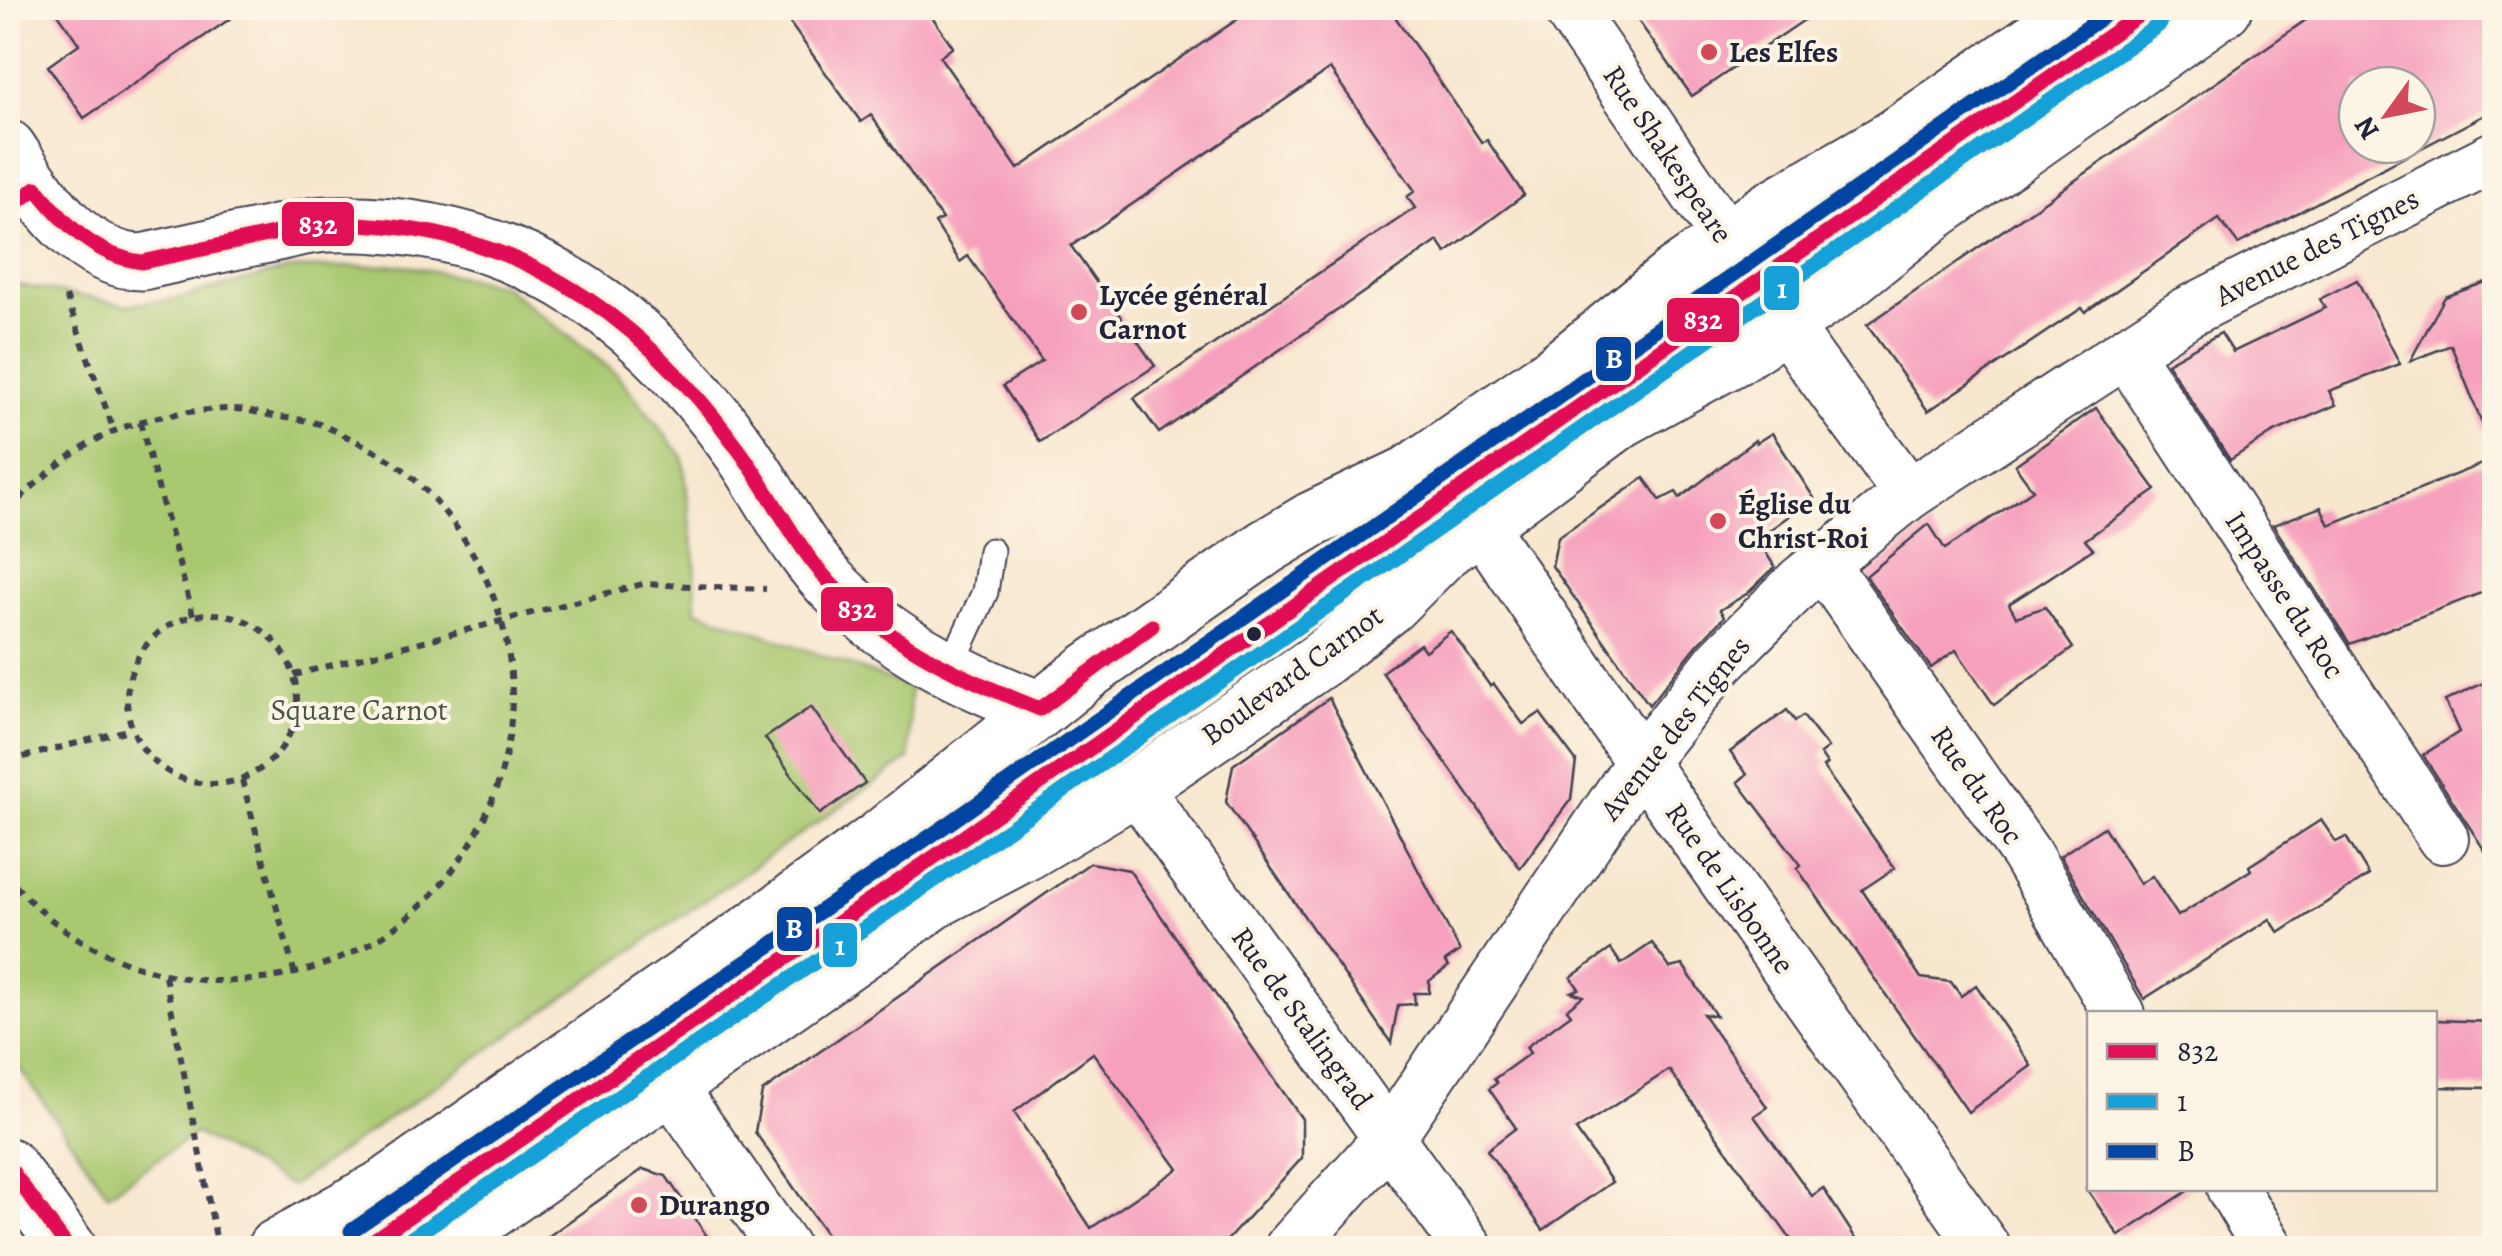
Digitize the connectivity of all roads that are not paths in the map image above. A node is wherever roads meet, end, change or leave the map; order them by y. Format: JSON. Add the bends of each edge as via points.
{"nodes":[{"id":1,"x":1568,"y":8,"type":"edge"},
{"id":2,"x":2080,"y":8,"type":"edge"},
{"id":3,"x":2149,"y":8,"type":"edge"},
{"id":4,"x":2224,"y":8,"type":"edge"},
{"id":5,"x":2494,"y":158,"type":"edge"},
{"id":6,"x":17,"y":182,"type":"edge"},
{"id":7,"x":1756,"y":282,"type":"junction"},
{"id":8,"x":2126,"y":352,"type":"junction"},
{"id":9,"x":1909,"y":494,"type":"junction"},
{"id":10,"x":1480,"y":524,"type":"junction"},
{"id":11,"x":991,"y":551,"type":"dead end"},
{"id":12,"x":1822,"y":564,"type":"junction"},
{"id":13,"x":949,"y":671,"type":"junction"},
{"id":14,"x":1040,"y":709,"type":"junction"},
{"id":15,"x":1641,"y":762,"type":"junction"},
{"id":16,"x":1136,"y":787,"type":"junction"},
{"id":17,"x":2443,"y":838,"type":"dead end"},
{"id":18,"x":2117,"y":1011,"type":"edge"},
{"id":19,"x":670,"y":1086,"type":"junction"},
{"id":20,"x":1389,"y":1138,"type":"junction"},
{"id":21,"x":8,"y":1166,"type":"edge"},
{"id":22,"x":2234,"y":1191,"type":"edge"},
{"id":23,"x":53,"y":1236,"type":"edge"},
{"id":24,"x":275,"y":1248,"type":"edge"},
{"id":25,"x":362,"y":1248,"type":"edge"},
{"id":26,"x":438,"y":1248,"type":"edge"},
{"id":27,"x":784,"y":1248,"type":"edge"},
{"id":28,"x":1290,"y":1248,"type":"edge"},
{"id":29,"x":1468,"y":1248,"type":"edge"},
{"id":30,"x":1984,"y":1248,"type":"edge"},
{"id":31,"x":2268,"y":1248,"type":"edge"}],
"edges":[{"from":1,"to":7,"type":"street","name":"Rue Shakespeare"},
{"from":2,"to":7,"type":"main road","name":"Boulevard Carnot","via":[[1892,138],[1770,209]]},
{"from":3,"to":7,"type":"lane"},
{"from":4,"to":7,"type":"main road","name":"Boulevard Carnot","via":[[1933,213],[1834,292]]},
{"from":5,"to":8,"type":"street","name":"Avenue des Tignes","via":[[2186,313]]},
{"from":6,"to":13,"type":"main road","via":[[81,237],[127,262],[323,224],[399,226],[459,236],[556,275],[622,320],[684,380],[837,590],[886,632]]},
{"from":7,"to":9,"type":"street","name":"Rue Shakespeare"},
{"from":7,"to":10,"type":"main road","name":"Boulevard Carnot","via":[[1734,358],[1621,420]]},
{"from":7,"to":14,"type":"main road","name":"Boulevard Carnot","via":[[1675,275],[1554,373],[1424,462],[1266,547]]},
{"from":7,"to":25,"type":"lane"},
{"from":8,"to":9,"type":"street","name":"Avenue des Tignes"},
{"from":8,"to":17,"type":"street","name":"Impasse du Roc"},
{"from":9,"to":12,"type":"street","name":"Avenue des Tignes"},
{"from":10,"to":15,"type":"street","name":"Rue de Lisbonne"},
{"from":10,"to":16,"type":"main road","name":"Boulevard Carnot","via":[[1355,634]]},
{"from":11,"to":13,"type":"lane","via":[[985,592]]},
{"from":12,"to":15,"type":"street","name":"Avenue des Tignes","via":[[1720,662]]},
{"from":12,"to":18,"type":"street","name":"Rue du Roc","via":[[2026,854]]},
{"from":13,"to":14,"type":"main road"},
{"from":14,"to":24,"type":"main road","name":"Boulevard Carnot","via":[[759,926],[386,1186]]},
{"from":15,"to":20,"type":"street","name":"Avenue des Tignes"},
{"from":15,"to":30,"type":"street","name":"Rue de Lisbonne"},
{"from":16,"to":19,"type":"main road","name":"Boulevard Carnot","via":[[936,900]]},
{"from":16,"to":20,"type":"street","name":"Rue de Stalingrad"},
{"from":19,"to":26,"type":"main road","name":"Boulevard Carnot"},
{"from":19,"to":27,"type":"street"},
{"from":20,"to":28,"type":"street","name":"Avenue des Tignes"},
{"from":20,"to":29,"type":"street","name":"Rue de Stalingrad"},
{"from":21,"to":23,"type":"main road"},
{"from":22,"to":31,"type":"street"}]}
